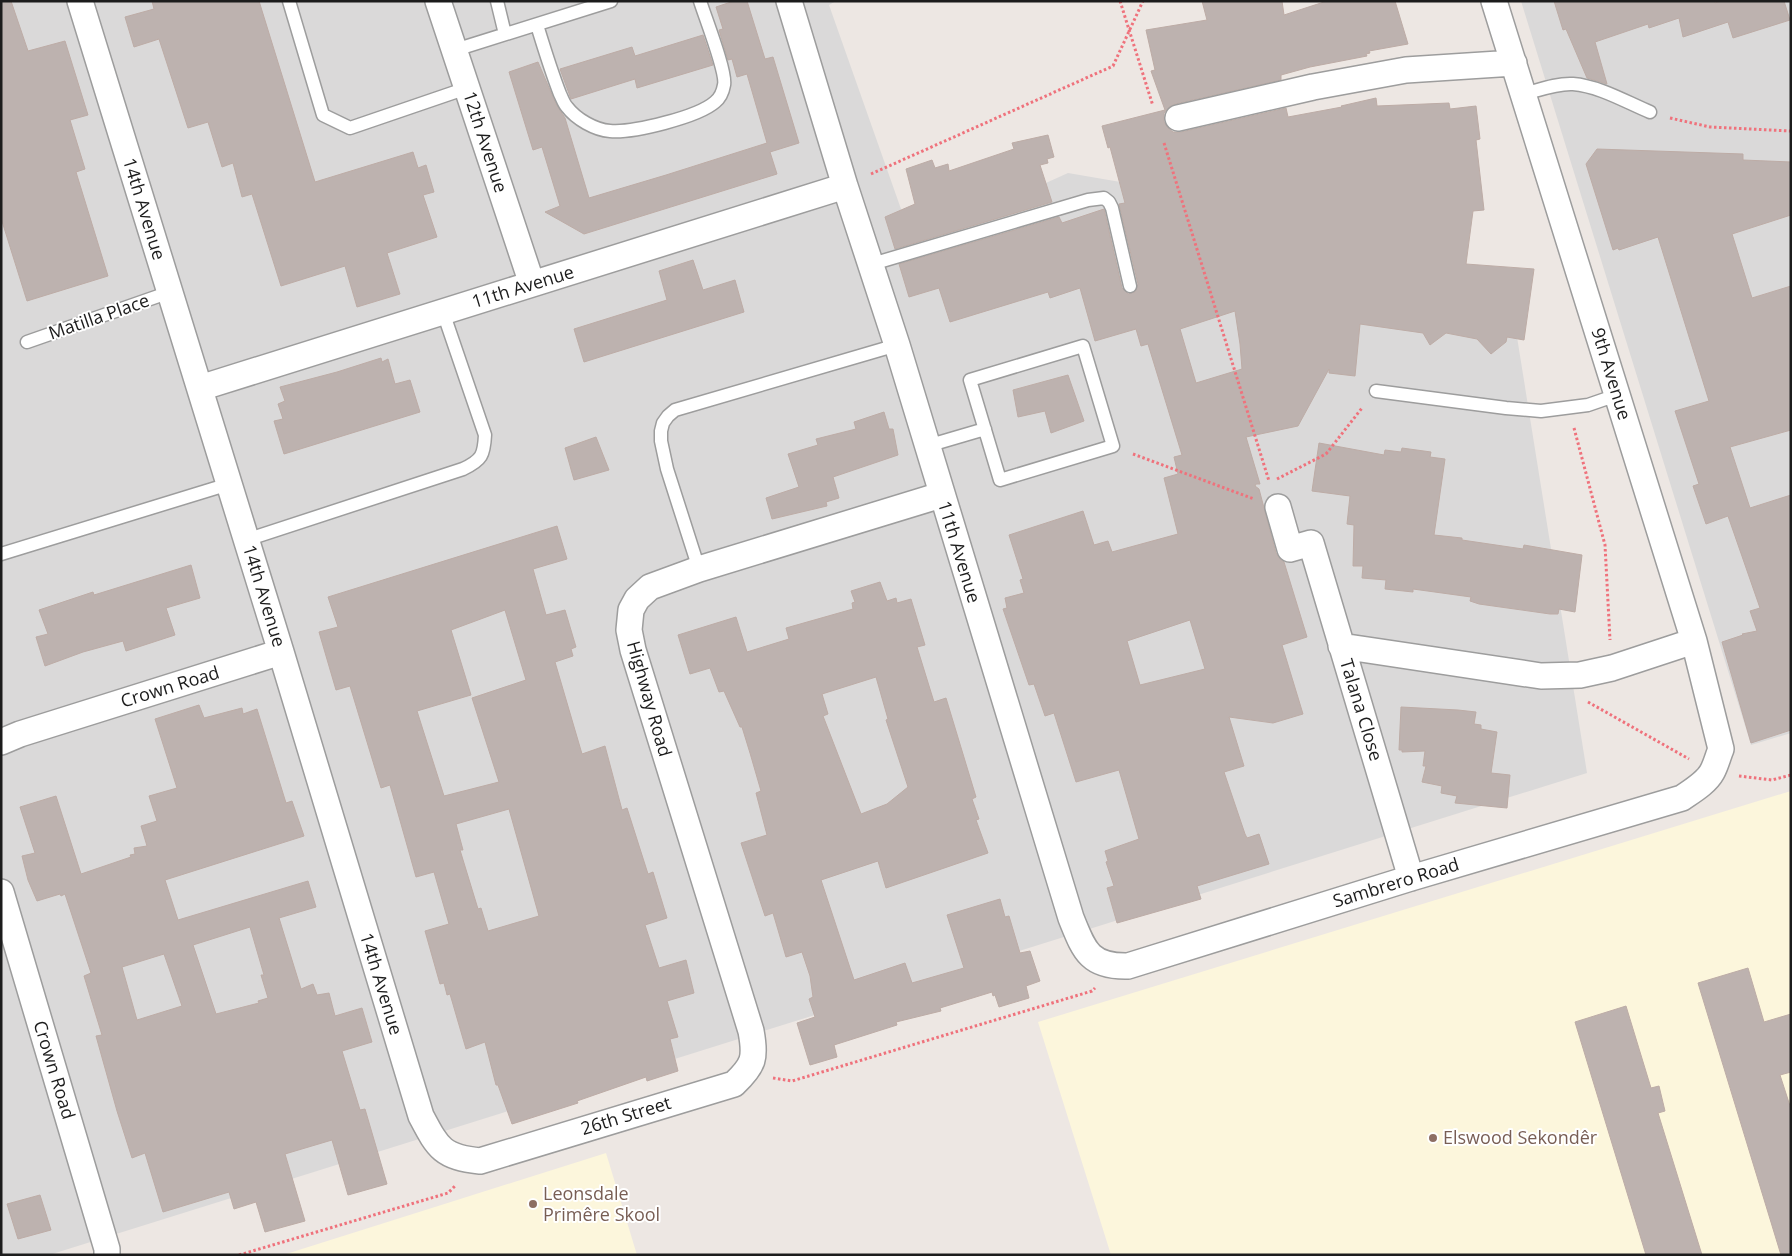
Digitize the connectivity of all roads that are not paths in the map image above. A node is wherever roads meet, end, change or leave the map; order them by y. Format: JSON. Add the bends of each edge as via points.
{"nodes":[{"id":1,"x":80,"y":1,"type":"edge"},
{"id":2,"x":289,"y":1,"type":"edge"},
{"id":3,"x":438,"y":1,"type":"edge"},
{"id":4,"x":497,"y":1,"type":"edge"},
{"id":5,"x":611,"y":1,"type":"edge"},
{"id":6,"x":700,"y":1,"type":"edge"},
{"id":7,"x":789,"y":1,"type":"edge"},
{"id":8,"x":1494,"y":1,"type":"edge"},
{"id":9,"x":537,"y":25,"type":"junction"},
{"id":10,"x":505,"y":34,"type":"junction"},
{"id":11,"x":454,"y":50,"type":"junction"},
{"id":12,"x":1514,"y":63,"type":"junction"},
{"id":13,"x":467,"y":88,"type":"junction"},
{"id":14,"x":1524,"y":94,"type":"junction"},
{"id":15,"x":1650,"y":112,"type":"dead end"},
{"id":16,"x":1167,"y":116,"type":"road end"},
{"id":17,"x":845,"y":186,"type":"junction"},
{"id":18,"x":872,"y":264,"type":"junction"},
{"id":19,"x":532,"y":284,"type":"junction"},
{"id":20,"x":1130,"y":286,"type":"dead end"},
{"id":21,"x":170,"y":292,"type":"junction"},
{"id":22,"x":443,"y":312,"type":"junction"},
{"id":23,"x":27,"y":342,"type":"dead end"},
{"id":24,"x":897,"y":345,"type":"junction"},
{"id":25,"x":200,"y":388,"type":"junction"},
{"id":26,"x":1376,"y":391,"type":"road end"},
{"id":27,"x":1617,"y":394,"type":"junction"},
{"id":28,"x":985,"y":429,"type":"junction"},
{"id":29,"x":927,"y":446,"type":"junction"},
{"id":30,"x":229,"y":484,"type":"junction"},
{"id":31,"x":941,"y":495,"type":"junction"},
{"id":32,"x":1278,"y":507,"type":"road end"},
{"id":33,"x":246,"y":540,"type":"junction"},
{"id":34,"x":1,"y":554,"type":"edge"},
{"id":35,"x":699,"y":569,"type":"junction"},
{"id":36,"x":1694,"y":640,"type":"junction"},
{"id":37,"x":1341,"y":646,"type":"junction"},
{"id":38,"x":281,"y":652,"type":"junction"},
{"id":39,"x":1,"y":742,"type":"edge"},
{"id":40,"x":1721,"y":749,"type":"joint"},
{"id":41,"x":1411,"y":878,"type":"junction"},
{"id":42,"x":1,"y":892,"type":"edge"},
{"id":43,"x":1115,"y":966,"type":"joint"},
{"id":44,"x":750,"y":1062,"type":"joint"},
{"id":45,"x":480,"y":1160,"type":"joint"},
{"id":46,"x":107,"y":1252,"type":"edge"}],
"edges":[{"from":1,"to":21,"type":"street","name":"14th Avenue"},
{"from":2,"to":13,"type":"lane","via":[[323,115],[350,128]]},
{"from":3,"to":11,"type":"street","name":"12th Avenue"},
{"from":4,"to":10,"type":"lane"},
{"from":5,"to":9,"type":"lane"},
{"from":6,"to":9,"type":"lane","via":[[723,71],[725,84],[720,97],[696,113],[628,130],[595,128],[566,107]]},
{"from":7,"to":17,"type":"street","name":"11th Avenue"},
{"from":8,"to":12,"type":"street","name":"9th Avenue"},
{"from":9,"to":10,"type":"lane"},
{"from":10,"to":11,"type":"lane"},
{"from":11,"to":13,"type":"street","name":"12th Avenue"},
{"from":12,"to":14,"type":"street","name":"9th Avenue"},
{"from":12,"to":16,"type":"street","via":[[1406,70]]},
{"from":13,"to":19,"type":"street","name":"12th Avenue"},
{"from":14,"to":15,"type":"lane","via":[[1573,84]]},
{"from":14,"to":27,"type":"street","name":"9th Avenue"},
{"from":17,"to":18,"type":"street","name":"11th Avenue"},
{"from":17,"to":19,"type":"street","name":"11th Avenue"},
{"from":18,"to":20,"type":"lane","via":[[1104,198],[1112,208]]},
{"from":18,"to":24,"type":"street","name":"11th Avenue"},
{"from":19,"to":22,"type":"street","name":"11th Avenue"},
{"from":21,"to":23,"type":"lane","name":"Matilla Place"},
{"from":21,"to":25,"type":"street","name":"14th Avenue"},
{"from":22,"to":25,"type":"street","name":"11th Avenue"},
{"from":22,"to":33,"type":"lane","via":[[484,435],[484,450],[476,463]]},
{"from":24,"to":29,"type":"street","name":"11th Avenue"},
{"from":24,"to":35,"type":"lane","via":[[675,410],[668,416],[661,431],[661,441]]},
{"from":25,"to":30,"type":"street","name":"14th Avenue"},
{"from":26,"to":27,"type":"lane","via":[[1541,411],[1588,405]]},
{"from":27,"to":36,"type":"street","name":"9th Avenue"},
{"from":28,"to":28,"type":"lane","via":[[970,380],[1083,346],[1113,446],[1000,480]]},
{"from":28,"to":29,"type":"lane"},
{"from":29,"to":31,"type":"street","name":"11th Avenue"},
{"from":30,"to":33,"type":"street","name":"14th Avenue"},
{"from":30,"to":34,"type":"lane"},
{"from":31,"to":35,"type":"street","name":"Highway Road"},
{"from":31,"to":43,"type":"street","name":"11th Avenue","via":[[1071,918],[1084,949],[1102,964]]},
{"from":32,"to":37,"type":"street","name":"Talana Close","via":[[1290,549],[1311,543]]},
{"from":33,"to":38,"type":"street","name":"14th Avenue"},
{"from":35,"to":44,"type":"street","name":"Highway Road","via":[[650,587],[631,610],[629,630],[751,1031]]},
{"from":36,"to":37,"type":"street","via":[[1580,676],[1541,676]]},
{"from":36,"to":40,"type":"street","name":"9th Avenue"},
{"from":37,"to":41,"type":"street","name":"Talana Close"},
{"from":38,"to":39,"type":"street","name":"Crown Road"},
{"from":38,"to":45,"type":"street","name":"14th Avenue","via":[[421,1116],[435,1142],[447,1153],[460,1159]]},
{"from":40,"to":41,"type":"street","name":"Sambrero Road","via":[[1712,772],[1682,798]]},
{"from":41,"to":43,"type":"street","name":"Sambrero Road","via":[[1128,966]]},
{"from":42,"to":46,"type":"street","name":"Crown Road"},
{"from":44,"to":45,"type":"street","name":"26th Street","via":[[734,1084]]}]}
